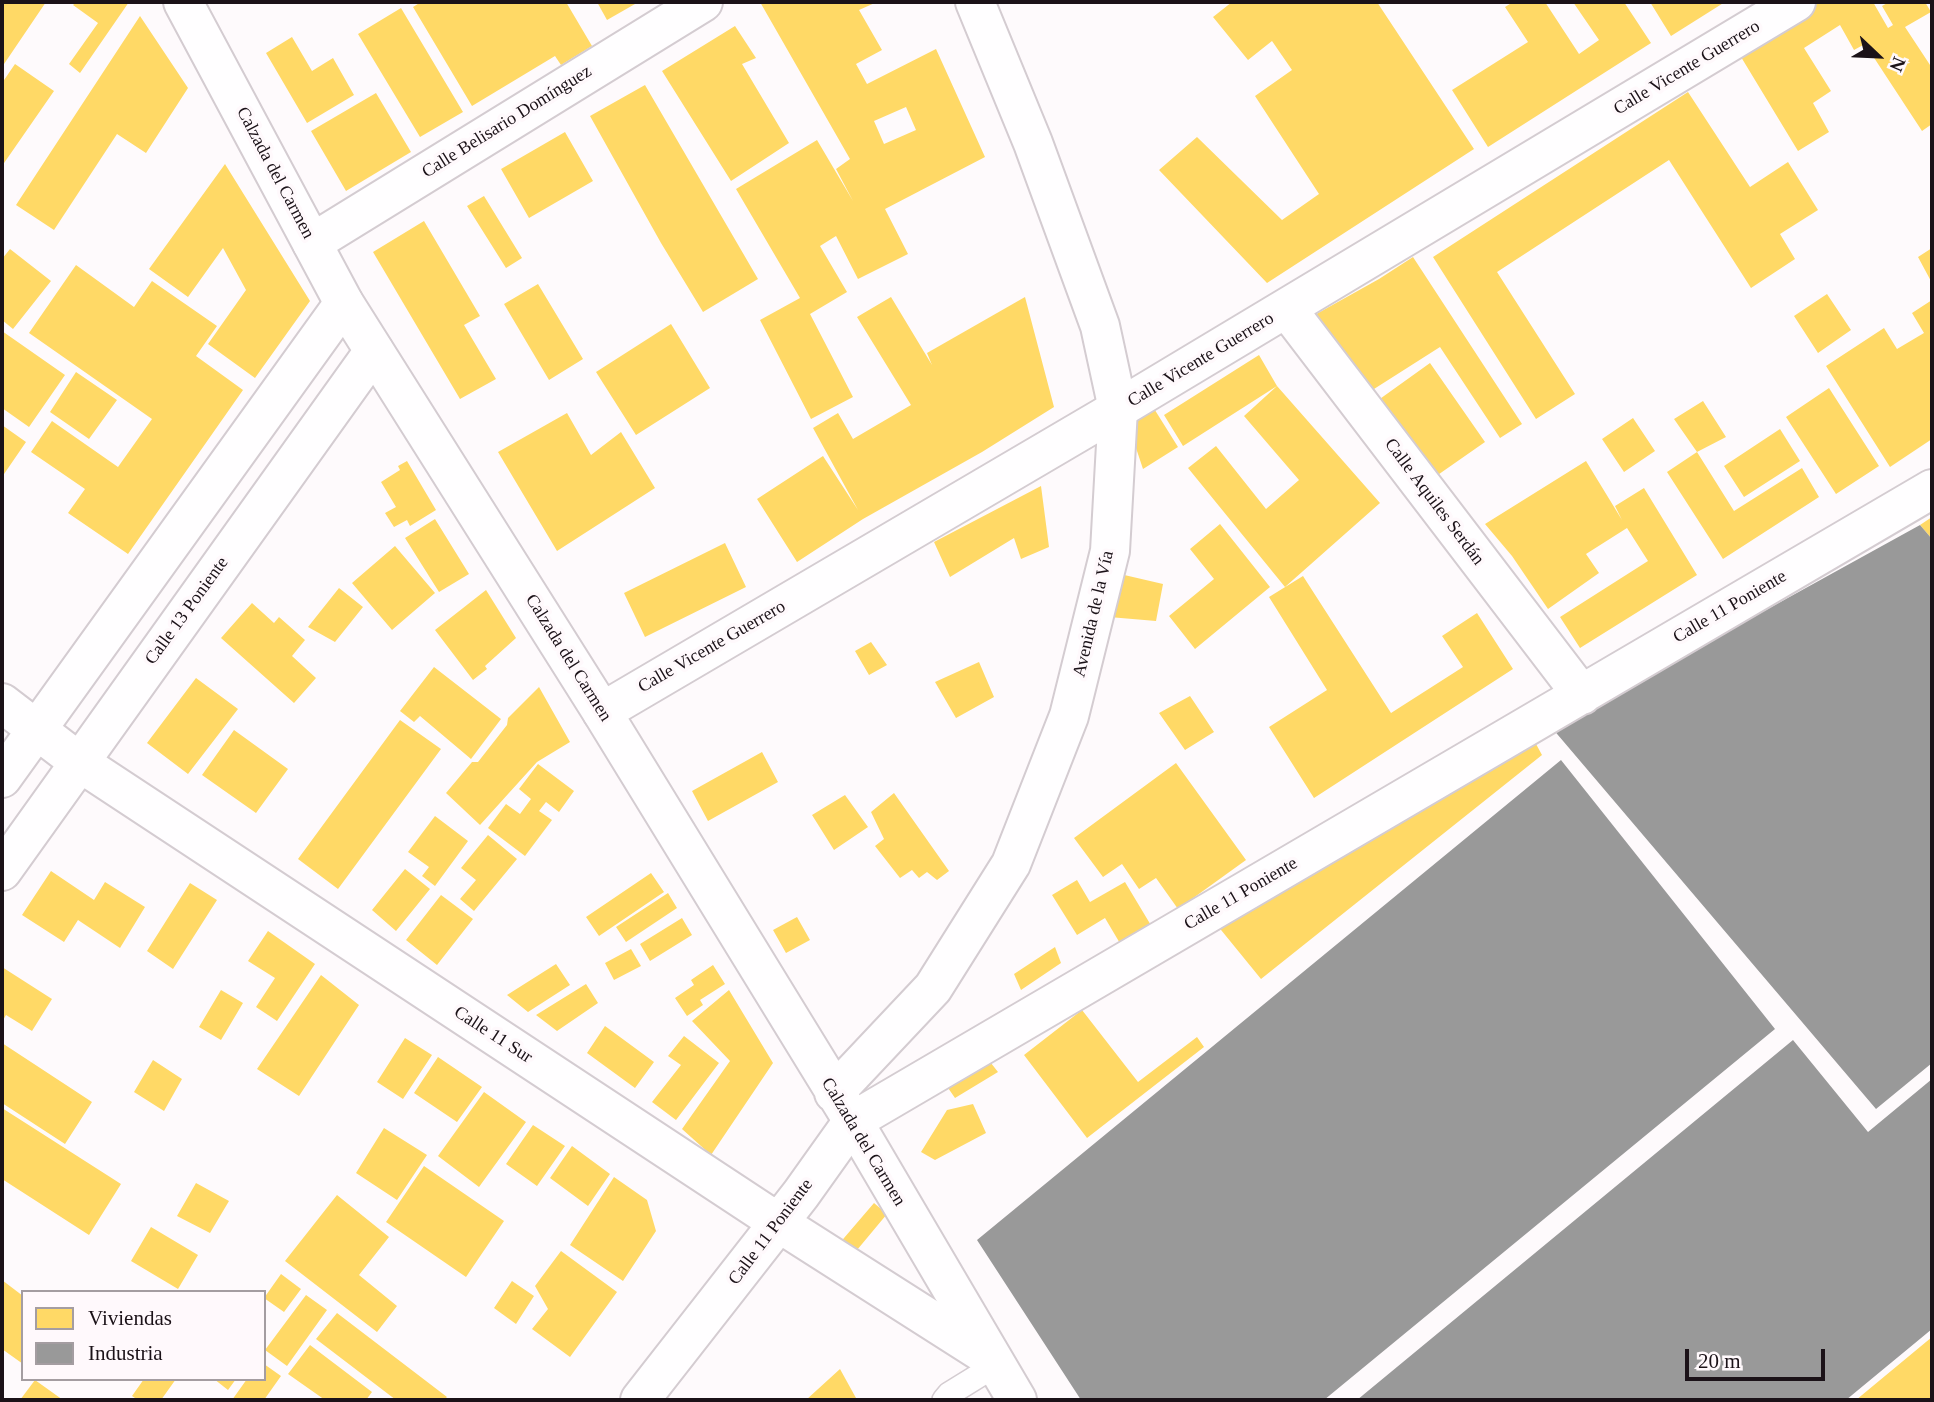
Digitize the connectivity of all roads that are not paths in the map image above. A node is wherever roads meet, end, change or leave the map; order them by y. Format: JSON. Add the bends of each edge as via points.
{"nodes":[{"id":1,"x":183,"y":2,"type":"edge"},
{"id":2,"x":703,"y":2,"type":"edge"},
{"id":3,"x":975,"y":2,"type":"edge"},
{"id":4,"x":1796,"y":2,"type":"edge"},
{"id":5,"x":312,"y":243,"type":"junction"},
{"id":6,"x":344,"y":303,"type":"junction"},
{"id":7,"x":1287,"y":309,"type":"junction"},
{"id":8,"x":374,"y":351,"type":"junction"},
{"id":9,"x":1118,"y":409,"type":"junction"},
{"id":10,"x":1932,"y":489,"type":"edge"},
{"id":11,"x":1582,"y":695,"type":"junction"},
{"id":12,"x":2,"y":703,"type":"edge"},
{"id":13,"x":602,"y":712,"type":"junction"},
{"id":14,"x":36,"y":728,"type":"junction"},
{"id":15,"x":79,"y":762,"type":"junction"},
{"id":16,"x":2,"y":778,"type":"edge"},
{"id":17,"x":2,"y":871,"type":"edge"},
{"id":18,"x":844,"y":1107,"type":"junction"},
{"id":19,"x":779,"y":1223,"type":"junction"},
{"id":20,"x":962,"y":1309,"type":"joint"},
{"id":21,"x":993,"y":1361,"type":"junction"},
{"id":22,"x":640,"y":1400,"type":"edge"},
{"id":23,"x":944,"y":1400,"type":"edge"},
{"id":24,"x":1017,"y":1400,"type":"edge"}],
"edges":[{"from":1,"to":5,"type":"street","name":"Calzada del Carmen"},
{"from":2,"to":5,"type":"street","name":"Calle Belisario Domínguez"},
{"from":3,"to":9,"type":"street","name":"Avenida de la Vía","via":[[1100,326]]},
{"from":4,"to":7,"type":"street","name":"Calle Vicente Guerrero"},
{"from":5,"to":6,"type":"street","name":"Calzada del Carmen"},
{"from":6,"to":8,"type":"street","name":"Calzada del Carmen"},
{"from":6,"to":14,"type":"street"},
{"from":7,"to":9,"type":"street","name":"Calle Vicente Guerrero"},
{"from":7,"to":11,"type":"street","name":"Calle Aquiles Serdán"},
{"from":8,"to":13,"type":"street","name":"Calzada del Carmen"},
{"from":8,"to":15,"type":"street","name":"Calle 13 Poniente"},
{"from":9,"to":13,"type":"street","name":"Calle Vicente Guerrero"},
{"from":9,"to":18,"type":"street","name":"Avenida de la Vía","via":[[1110,551],[1069,716],[1011,864],[933,988]]},
{"from":10,"to":11,"type":"street","name":"Calle 11 Poniente"},
{"from":11,"to":18,"type":"street","name":"Calle 11 Poniente"},
{"from":12,"to":14,"type":"street","name":"Calle 11 Sur"},
{"from":13,"to":18,"type":"street","name":"Calzada del Carmen"},
{"from":14,"to":15,"type":"street","name":"Calle 11 Sur"},
{"from":14,"to":16,"type":"street"},
{"from":15,"to":17,"type":"street","name":"Calle 13 Poniente"},
{"from":15,"to":19,"type":"street","name":"Calle 11 Sur"},
{"from":18,"to":19,"type":"street","name":"Calle 11 Poniente"},
{"from":18,"to":20,"type":"street","name":"Calzada del Carmen"},
{"from":19,"to":21,"type":"street","name":"Calle 11 Sur"},
{"from":19,"to":22,"type":"street","name":"Calle 11 Poniente"},
{"from":20,"to":21,"type":"street","name":"Calle 11 Sur"},
{"from":21,"to":23,"type":"lane"},
{"from":21,"to":24,"type":"street","name":"Calle 11 Sur"}]}
